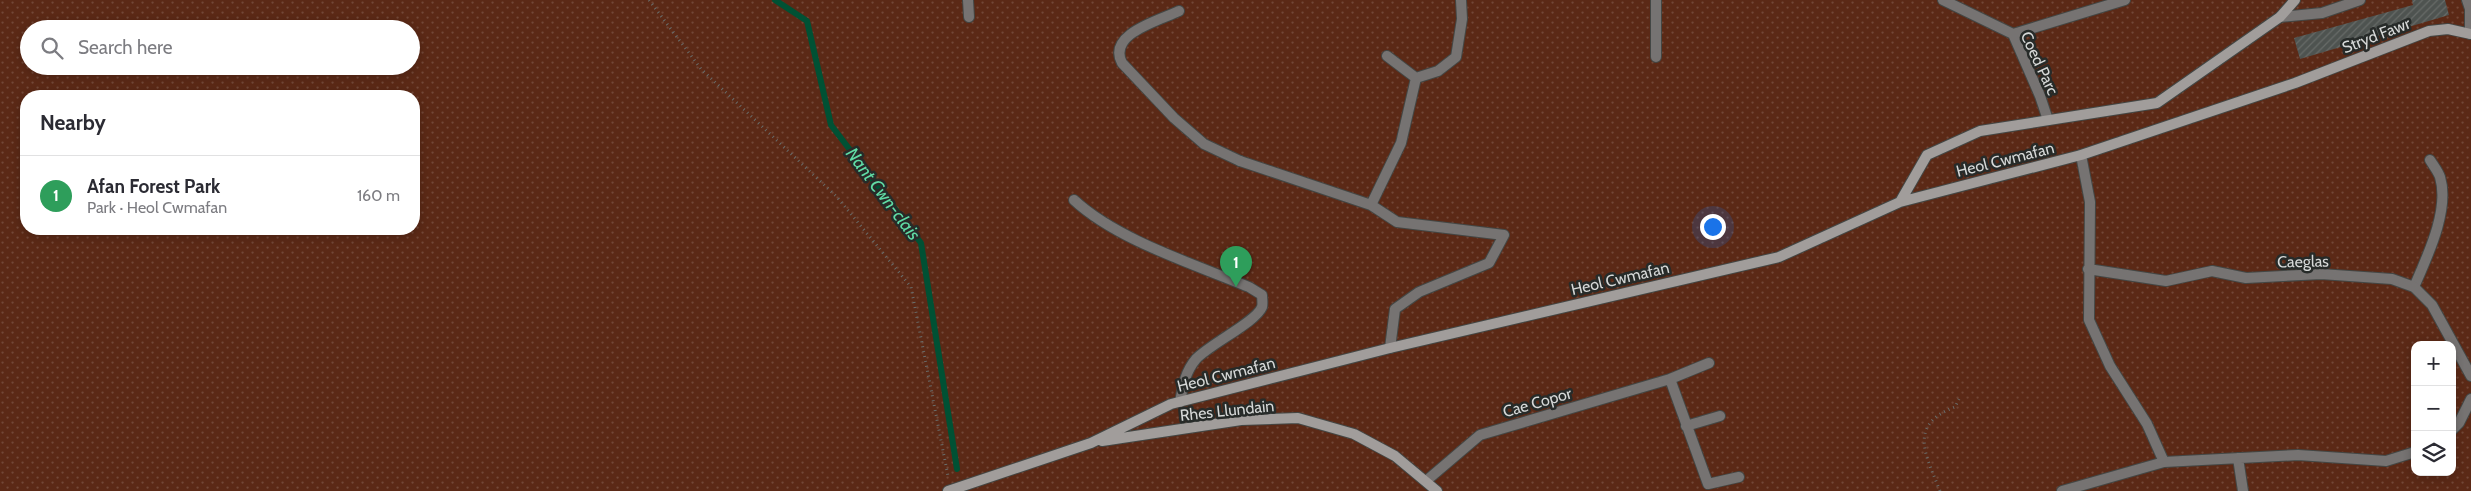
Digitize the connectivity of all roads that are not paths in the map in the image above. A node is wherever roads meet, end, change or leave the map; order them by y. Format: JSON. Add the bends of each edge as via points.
{"nodes":[{"id":1,"x":968,"y":0,"type":"edge"},
{"id":2,"x":1461,"y":0,"type":"edge"},
{"id":3,"x":1656,"y":0,"type":"edge"},
{"id":4,"x":1943,"y":0,"type":"edge"},
{"id":5,"x":2125,"y":0,"type":"edge"},
{"id":6,"x":2295,"y":0,"type":"edge"},
{"id":7,"x":2360,"y":0,"type":"edge"},
{"id":8,"x":2467,"y":0,"type":"edge"},
{"id":9,"x":1179,"y":11,"type":"dead end"},
{"id":10,"x":969,"y":17,"type":"dead end"},
{"id":11,"x":2280,"y":17,"type":"junction"},
{"id":12,"x":2013,"y":34,"type":"junction"},
{"id":13,"x":2471,"y":34,"type":"edge"},
{"id":14,"x":1387,"y":56,"type":"dead end"},
{"id":15,"x":1656,"y":57,"type":"dead end"},
{"id":16,"x":1416,"y":78,"type":"junction"},
{"id":17,"x":2295,"y":83,"type":"joint"},
{"id":18,"x":2048,"y":120,"type":"junction"},
{"id":19,"x":2081,"y":155,"type":"junction"},
{"id":20,"x":2430,"y":160,"type":"dead end"},
{"id":21,"x":1074,"y":200,"type":"dead end"},
{"id":22,"x":1900,"y":202,"type":"junction"},
{"id":23,"x":1371,"y":205,"type":"junction"},
{"id":24,"x":2088,"y":269,"type":"junction"},
{"id":25,"x":2414,"y":287,"type":"junction"},
{"id":26,"x":1390,"y":348,"type":"junction"},
{"id":27,"x":1709,"y":363,"type":"dead end"},
{"id":28,"x":2471,"y":376,"type":"edge"},
{"id":29,"x":1670,"y":379,"type":"junction"},
{"id":30,"x":2471,"y":399,"type":"edge"},
{"id":31,"x":1180,"y":402,"type":"junction"},
{"id":32,"x":1720,"y":416,"type":"dead end"},
{"id":33,"x":1686,"y":426,"type":"junction"},
{"id":34,"x":2456,"y":426,"type":"edge"},
{"id":35,"x":1091,"y":443,"type":"junction"},
{"id":36,"x":2411,"y":453,"type":"edge"},
{"id":37,"x":2238,"y":458,"type":"junction"},
{"id":38,"x":2164,"y":462,"type":"junction"},
{"id":39,"x":1739,"y":477,"type":"dead end"},
{"id":40,"x":1426,"y":481,"type":"junction"},
{"id":41,"x":950,"y":490,"type":"edge"},
{"id":42,"x":1437,"y":491,"type":"edge"},
{"id":43,"x":2062,"y":491,"type":"edge"},
{"id":44,"x":2243,"y":491,"type":"edge"}],
"edges":[{"from":1,"to":10,"type":"street"},
{"from":2,"to":16,"type":"street","via":[[1462,19],[1456,57],[1438,71]]},
{"from":3,"to":15,"type":"street"},
{"from":4,"to":12,"type":"street","name":"Coed Parc"},
{"from":5,"to":12,"type":"street"},
{"from":6,"to":11,"type":"main road"},
{"from":7,"to":11,"type":"street","via":[[2322,13]]},
{"from":8,"to":13,"type":"street"},
{"from":9,"to":23,"type":"street","via":[[1125,37],[1118,55],[1174,118],[1204,144],[1240,161]]},
{"from":11,"to":18,"type":"main road","via":[[2157,103]]},
{"from":12,"to":18,"type":"street","name":"Coed Parc"},
{"from":13,"to":17,"type":"main road","name":"Stryd Fawr","via":[[2448,29],[2429,31]]},
{"from":14,"to":16,"type":"street"},
{"from":16,"to":23,"type":"street","via":[[1401,142]]},
{"from":17,"to":19,"type":"main road","name":"Heol Cwmafan"},
{"from":18,"to":22,"type":"main road","via":[[1980,131],[1927,155]]},
{"from":19,"to":22,"type":"main road","name":"Heol Cwmafan"},
{"from":19,"to":24,"type":"street","via":[[2090,202]]},
{"from":20,"to":25,"type":"street","via":[[2440,177],[2442,198],[2429,252]]},
{"from":21,"to":31,"type":"street","via":[[1115,229],[1262,295],[1262,306],[1256,315],[1196,359],[1184,377]]},
{"from":22,"to":26,"type":"main road","name":"Heol Cwmafan","via":[[1779,257]]},
{"from":23,"to":26,"type":"street","via":[[1397,222],[1504,235],[1489,263],[1419,292],[1395,309]]},
{"from":24,"to":25,"type":"street","name":"Caeglas","via":[[2166,281],[2212,271],[2246,278],[2321,274],[2392,279]]},
{"from":24,"to":38,"type":"street","via":[[2089,320],[2110,366],[2147,424]]},
{"from":25,"to":28,"type":"street","name":"Caeglas","via":[[2432,305]]},
{"from":26,"to":31,"type":"main road","name":"Heol Cwmafan"},
{"from":27,"to":29,"type":"street","name":"Cae Copor"},
{"from":29,"to":33,"type":"street"},
{"from":29,"to":40,"type":"street","name":"Cae Copor","via":[[1480,435]]},
{"from":30,"to":34,"type":"street"},
{"from":31,"to":35,"type":"main road","name":"Heol Cwmafan"},
{"from":32,"to":33,"type":"street"},
{"from":33,"to":39,"type":"street","via":[[1708,484]]},
{"from":35,"to":40,"type":"main road","name":"Rhes Llundain","via":[[1241,420],[1298,418],[1354,434],[1395,456]]},
{"from":35,"to":41,"type":"main road","name":"Heol Cwmafan"},
{"from":36,"to":37,"type":"street","via":[[2386,461],[2298,455]]},
{"from":37,"to":38,"type":"street"},
{"from":37,"to":44,"type":"street"},
{"from":38,"to":43,"type":"street"},
{"from":40,"to":42,"type":"main road","name":"Rhes Llundain"}]}
